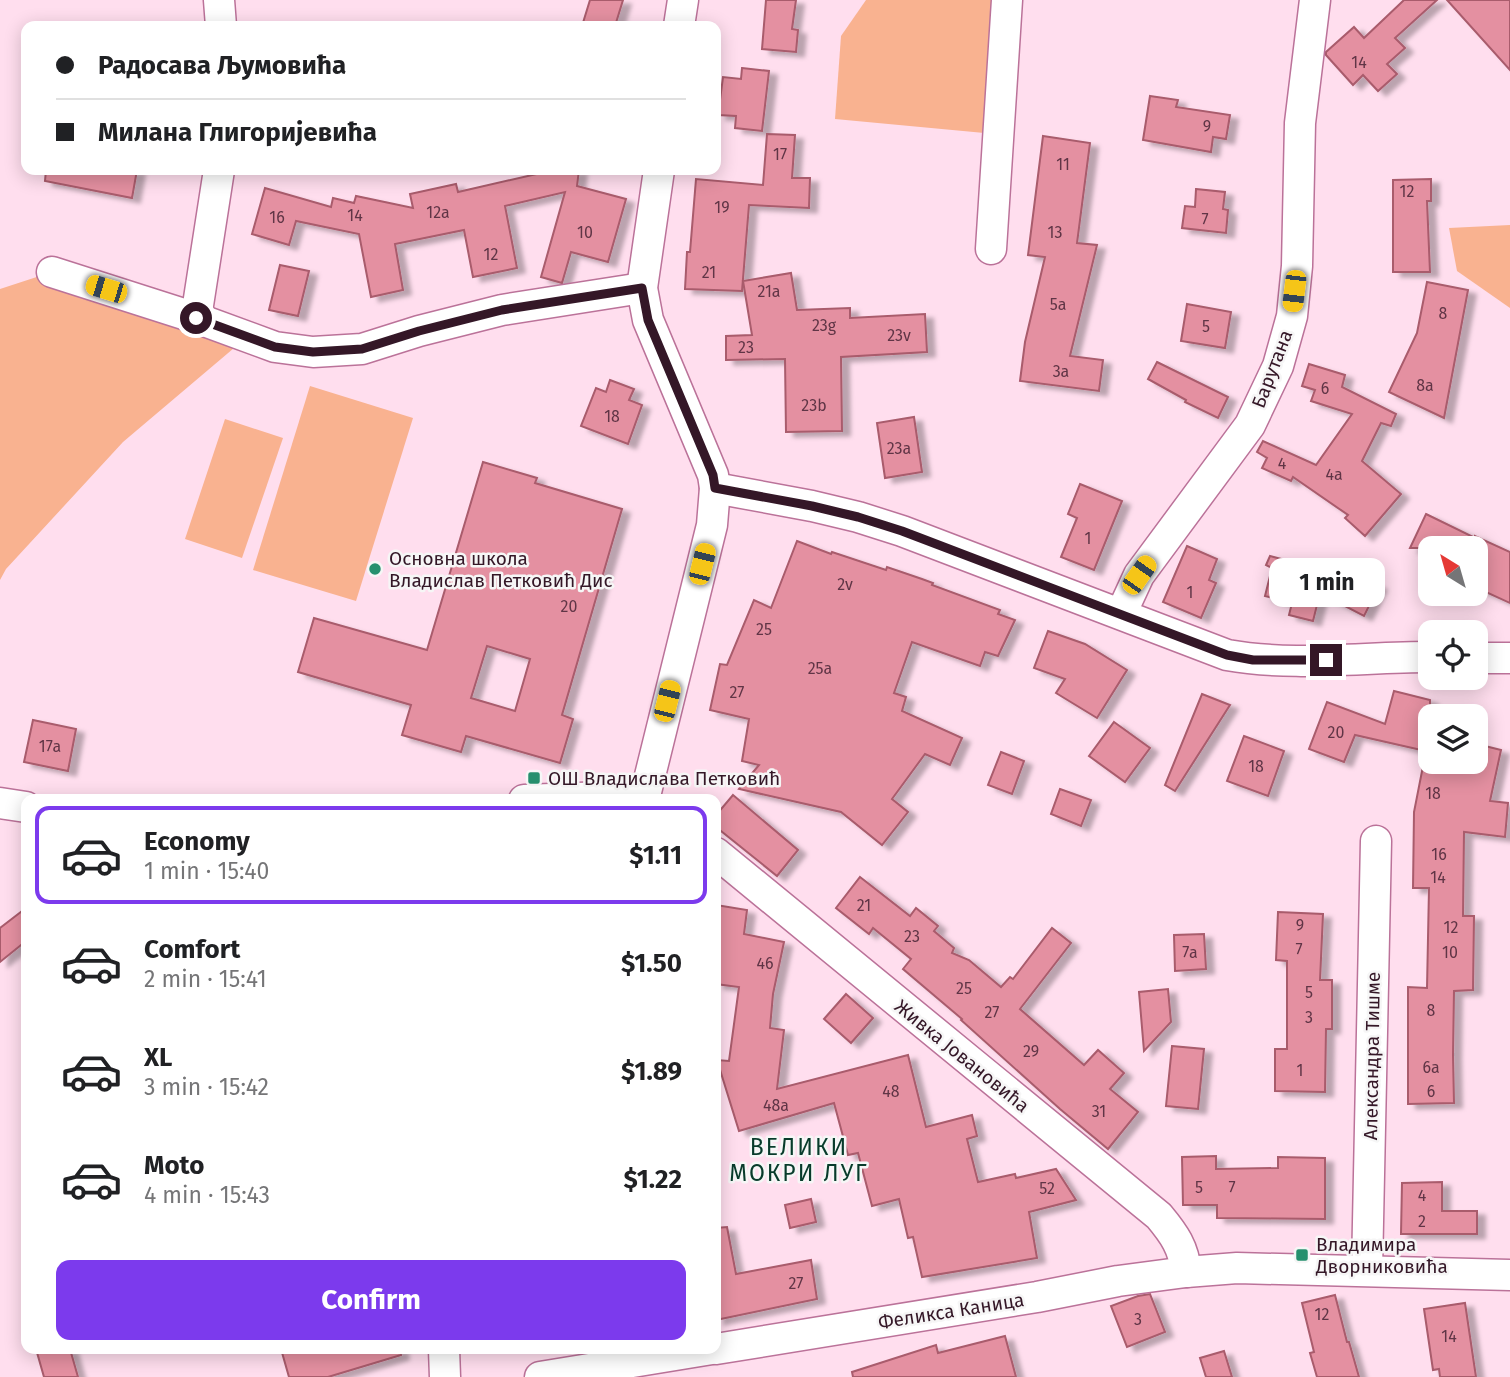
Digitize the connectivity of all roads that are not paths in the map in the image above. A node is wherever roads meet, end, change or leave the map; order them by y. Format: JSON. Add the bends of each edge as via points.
{"nodes":[{"id":1,"x":219,"y":0,"type":"edge"},
{"id":2,"x":683,"y":0,"type":"edge"},
{"id":3,"x":1007,"y":0,"type":"edge"},
{"id":4,"x":1315,"y":0,"type":"edge"},
{"id":5,"x":221,"y":21,"type":"edge"},
{"id":6,"x":680,"y":21,"type":"edge"},
{"id":7,"x":218,"y":175,"type":"edge"},
{"id":8,"x":658,"y":175,"type":"edge"},
{"id":9,"x":991,"y":249,"type":"dead end"},
{"id":10,"x":52,"y":272,"type":"dead end"},
{"id":11,"x":642,"y":288,"type":"junction"},
{"id":12,"x":196,"y":318,"type":"junction"},
{"id":13,"x":715,"y":488,"type":"junction"},
{"id":14,"x":1121,"y":614,"type":"junction"},
{"id":15,"x":1418,"y":657,"type":"edge"},
{"id":16,"x":1488,"y":658,"type":"edge"},
{"id":17,"x":1510,"y":658,"type":"edge"},
{"id":18,"x":645,"y":794,"type":"edge"},
{"id":19,"x":0,"y":803,"type":"edge"},
{"id":20,"x":21,"y":806,"type":"edge"},
{"id":21,"x":1376,"y":841,"type":"dead end"},
{"id":22,"x":721,"y":857,"type":"edge"},
{"id":23,"x":1367,"y":1270,"type":"junction"},
{"id":24,"x":1186,"y":1272,"type":"junction"},
{"id":25,"x":1510,"y":1275,"type":"edge"},
{"id":26,"x":721,"y":1348,"type":"edge"},
{"id":27,"x":444,"y":1354,"type":"edge"},
{"id":28,"x":683,"y":1354,"type":"edge"},
{"id":29,"x":444,"y":1377,"type":"edge"},
{"id":30,"x":540,"y":1377,"type":"edge"}],
"edges":[{"from":1,"to":5,"type":"street"},
{"from":2,"to":6,"type":"street"},
{"from":3,"to":9,"type":"street"},
{"from":4,"to":14,"type":"street","name":"Барутана","via":[[1300,123],[1292,316],[1278,366],[1250,425],[1139,575]]},
{"from":7,"to":12,"type":"street"},
{"from":8,"to":11,"type":"street"},
{"from":10,"to":12,"type":"street"},
{"from":11,"to":12,"type":"street","via":[[502,310],[362,349],[313,352],[275,347]]},
{"from":11,"to":13,"type":"street","via":[[648,320]]},
{"from":13,"to":14,"type":"street","via":[[858,517]]},
{"from":13,"to":18,"type":"street","via":[[712,525]]},
{"from":14,"to":15,"type":"street","via":[[1227,655],[1253,660]]},
{"from":16,"to":17,"type":"street"},
{"from":19,"to":20,"type":"street"},
{"from":21,"to":23,"type":"street","name":"Александра Тишме"},
{"from":22,"to":24,"type":"street","name":"Живка Јовановића","via":[[1159,1216],[1180,1244]]},
{"from":23,"to":24,"type":"street","name":"Феликса Каница"},
{"from":23,"to":25,"type":"street","name":"Феликса Каница"},
{"from":24,"to":26,"type":"street","name":"Феликса Каница"},
{"from":27,"to":29,"type":"street"},
{"from":28,"to":30,"type":"street","name":"Феликса Каница"}]}
